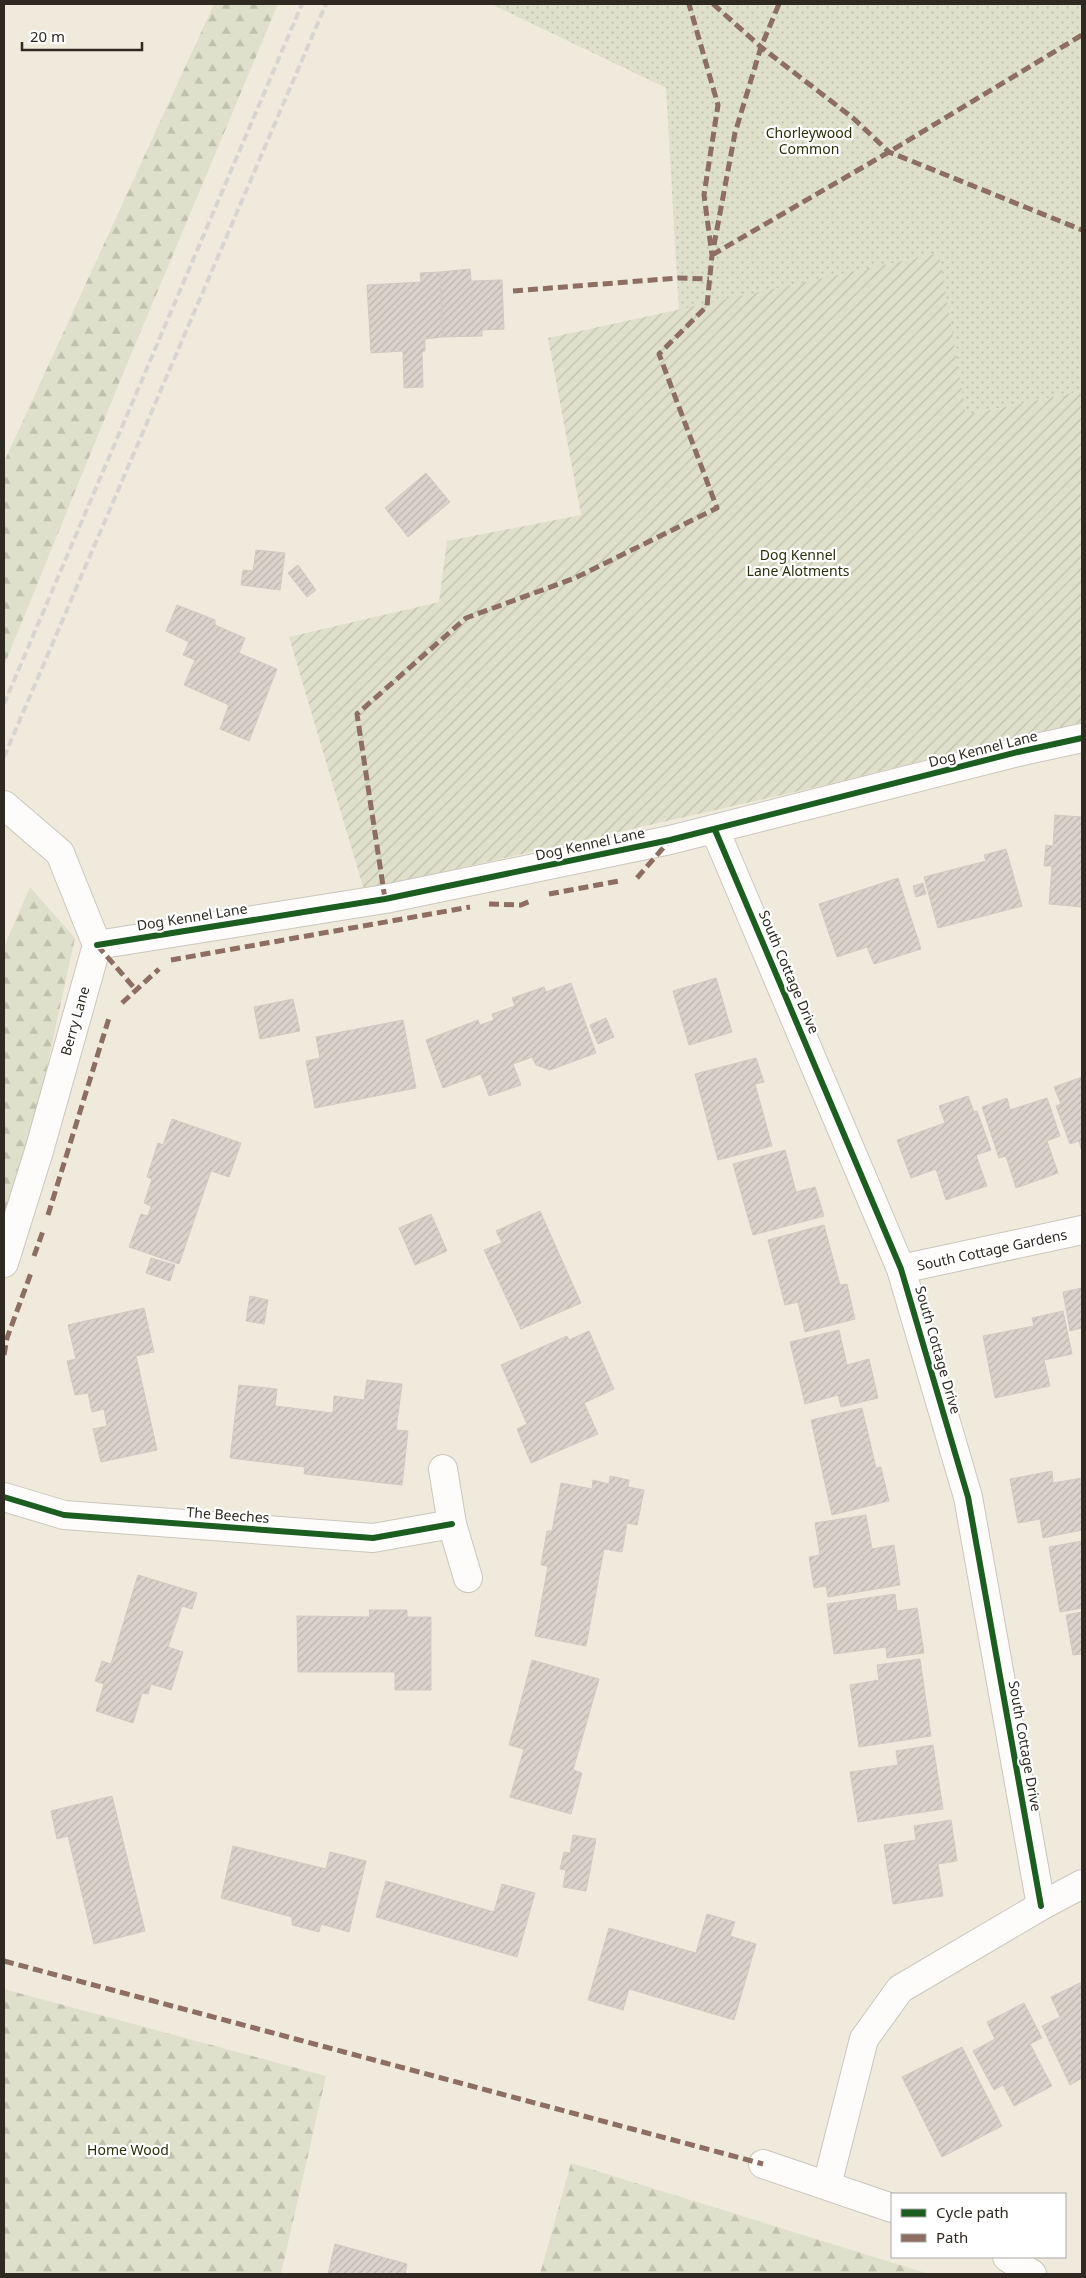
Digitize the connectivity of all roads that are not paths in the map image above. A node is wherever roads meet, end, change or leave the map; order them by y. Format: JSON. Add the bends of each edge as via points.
{"nodes":[{"id":1,"x":1082,"y":738,"type":"edge"},
{"id":2,"x":4,"y":805,"type":"edge"},
{"id":3,"x":715,"y":830,"type":"junction"},
{"id":4,"x":96,"y":945,"type":"junction"},
{"id":5,"x":1082,"y":1230,"type":"edge"},
{"id":6,"x":4,"y":1263,"type":"edge"},
{"id":7,"x":902,"y":1269,"type":"junction"},
{"id":8,"x":443,"y":1469,"type":"dead end"},
{"id":9,"x":4,"y":1497,"type":"edge"},
{"id":10,"x":452,"y":1524,"type":"junction"},
{"id":11,"x":468,"y":1578,"type":"dead end"},
{"id":12,"x":1082,"y":1884,"type":"edge"},
{"id":13,"x":1041,"y":1906,"type":"junction"},
{"id":14,"x":764,"y":2164,"type":"dead end"},
{"id":15,"x":827,"y":2185,"type":"junction"},
{"id":16,"x":891,"y":2208,"type":"edge"},
{"id":17,"x":1008,"y":2258,"type":"edge"},
{"id":18,"x":1032,"y":2274,"type":"edge"}],
"edges":[{"from":1,"to":3,"type":"street","name":"Dog Kennel Lane"},
{"from":2,"to":4,"type":"street","via":[[60,853]]},
{"from":3,"to":4,"type":"street","name":"Dog Kennel Lane","via":[[385,899]]},
{"from":3,"to":7,"type":"street","name":"South Cottage Drive"},
{"from":4,"to":6,"type":"street","name":"Berry Lane"},
{"from":5,"to":7,"type":"street","name":"South Cottage Gardens"},
{"from":7,"to":13,"type":"street","name":"South Cottage Drive","via":[[968,1497]]},
{"from":8,"to":10,"type":"street"},
{"from":9,"to":10,"type":"street","name":"The Beeches","via":[[64,1515],[373,1538]]},
{"from":10,"to":11,"type":"street"},
{"from":12,"to":13,"type":"street"},
{"from":13,"to":15,"type":"street","via":[[900,1989],[864,2039]]},
{"from":14,"to":15,"type":"street"},
{"from":15,"to":16,"type":"street"},
{"from":17,"to":18,"type":"street"}]}
